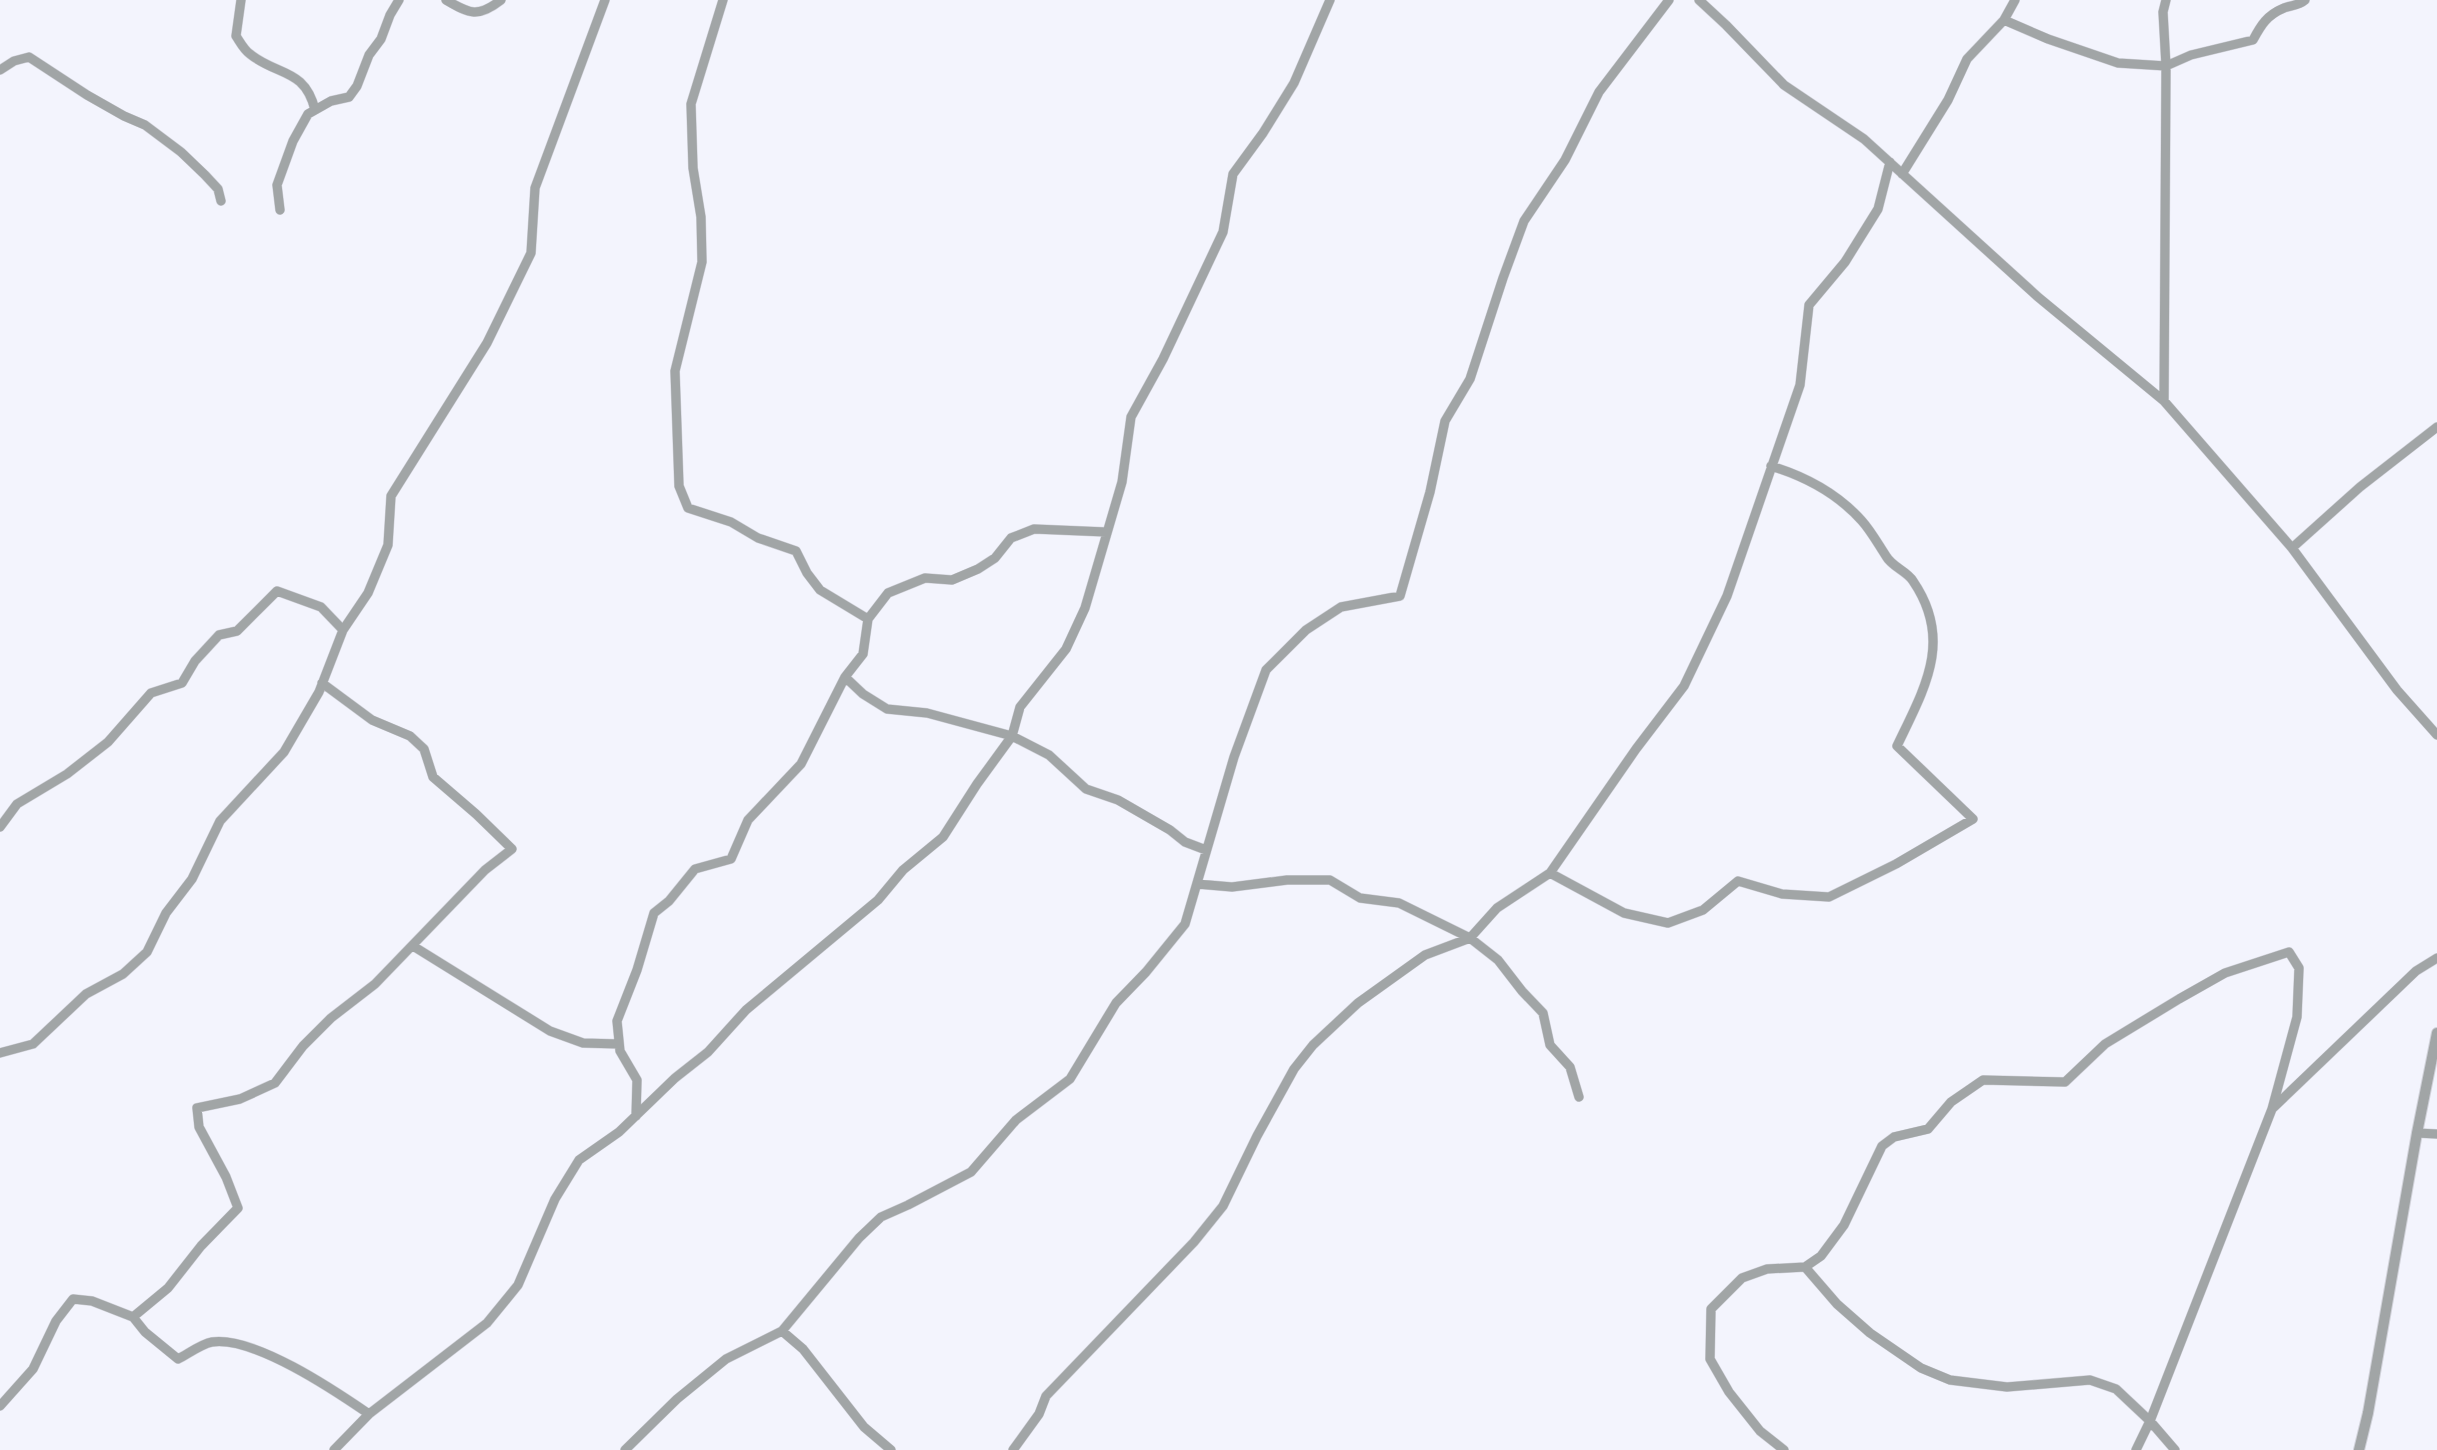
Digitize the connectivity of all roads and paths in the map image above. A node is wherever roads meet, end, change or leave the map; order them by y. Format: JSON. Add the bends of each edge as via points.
{"nodes":[{"id":1,"x":241,"y":0,"type":"edge"},
{"id":2,"x":399,"y":0,"type":"edge"},
{"id":3,"x":446,"y":0,"type":"edge"},
{"id":4,"x":501,"y":0,"type":"edge"},
{"id":5,"x":605,"y":0,"type":"edge"},
{"id":6,"x":723,"y":0,"type":"edge"},
{"id":7,"x":1330,"y":0,"type":"edge"},
{"id":8,"x":1669,"y":0,"type":"edge"},
{"id":9,"x":1699,"y":0,"type":"edge"},
{"id":10,"x":2015,"y":0,"type":"edge"},
{"id":11,"x":2166,"y":0,"type":"edge"},
{"id":12,"x":2305,"y":0,"type":"edge"},
{"id":13,"x":2004,"y":20,"type":"junction"},
{"id":14,"x":2166,"y":66,"type":"junction"},
{"id":15,"x":0,"y":70,"type":"edge"},
{"id":16,"x":316,"y":110,"type":"junction"},
{"id":17,"x":1890,"y":162,"type":"junction"},
{"id":18,"x":1902,"y":174,"type":"junction"},
{"id":19,"x":222,"y":201,"type":"dead end"},
{"id":20,"x":280,"y":210,"type":"dead end"},
{"id":21,"x":2164,"y":401,"type":"junction"},
{"id":22,"x":2437,"y":427,"type":"edge"},
{"id":23,"x":1771,"y":466,"type":"junction"},
{"id":24,"x":1106,"y":532,"type":"junction"},
{"id":25,"x":2292,"y":548,"type":"junction"},
{"id":26,"x":867,"y":619,"type":"junction"},
{"id":27,"x":342,"y":630,"type":"junction"},
{"id":28,"x":845,"y":677,"type":"junction"},
{"id":29,"x":322,"y":683,"type":"junction"},
{"id":30,"x":2437,"y":735,"type":"edge"},
{"id":31,"x":1012,"y":736,"type":"junction"},
{"id":32,"x":0,"y":827,"type":"edge"},
{"id":33,"x":1206,"y":850,"type":"junction"},
{"id":34,"x":1550,"y":873,"type":"junction"},
{"id":35,"x":1197,"y":884,"type":"junction"},
{"id":36,"x":1470,"y":938,"type":"junction"},
{"id":37,"x":413,"y":946,"type":"junction"},
{"id":38,"x":2437,"y":958,"type":"edge"},
{"id":39,"x":2437,"y":1033,"type":"edge"},
{"id":40,"x":619,"y":1044,"type":"junction"},
{"id":41,"x":0,"y":1053,"type":"edge"},
{"id":42,"x":1579,"y":1097,"type":"dead end"},
{"id":43,"x":2272,"y":1109,"type":"junction"},
{"id":44,"x":636,"y":1116,"type":"junction"},
{"id":45,"x":2417,"y":1133,"type":"junction"},
{"id":46,"x":2437,"y":1134,"type":"edge"},
{"id":47,"x":1805,"y":1267,"type":"junction"},
{"id":48,"x":133,"y":1317,"type":"junction"},
{"id":49,"x":782,"y":1331,"type":"junction"},
{"id":50,"x":0,"y":1406,"type":"edge"},
{"id":51,"x":369,"y":1414,"type":"junction"},
{"id":52,"x":2150,"y":1421,"type":"junction"},
{"id":53,"x":334,"y":1450,"type":"edge"},
{"id":54,"x":625,"y":1450,"type":"edge"},
{"id":55,"x":891,"y":1450,"type":"edge"},
{"id":56,"x":1013,"y":1450,"type":"edge"},
{"id":57,"x":1784,"y":1450,"type":"edge"},
{"id":58,"x":2136,"y":1450,"type":"edge"},
{"id":59,"x":2175,"y":1450,"type":"edge"},
{"id":60,"x":2359,"y":1450,"type":"edge"}],
"edges":[{"from":1,"to":16,"type":"street","via":[[236,36],[249,54],[295,77],[312,94]]},
{"from":2,"to":16,"type":"street","via":[[349,97]]},
{"from":3,"to":4,"type":"street","via":[[471,14],[488,10]]},
{"from":5,"to":27,"type":"street","via":[[535,188],[531,253],[487,343],[391,496],[388,545],[368,593]]},
{"from":6,"to":26,"type":"street","via":[[691,104],[702,262],[675,371],[679,486],[688,508],[796,551],[820,590]]},
{"from":7,"to":24,"type":"street","via":[[1293,83],[1233,174],[1223,232],[1131,416],[1122,482]]},
{"from":8,"to":33,"type":"street","via":[[1600,92],[1565,160],[1524,221],[1470,379],[1445,421],[1400,596],[1341,607],[1306,630],[1266,670]]},
{"from":9,"to":17,"type":"street","via":[[1784,85]]},
{"from":10,"to":13,"type":"street"},
{"from":11,"to":14,"type":"street"},
{"from":12,"to":14,"type":"street","via":[[2264,19],[2253,40]]},
{"from":13,"to":14,"type":"street","via":[[2118,64]]},
{"from":13,"to":18,"type":"street","via":[[1967,59],[1948,100]]},
{"from":14,"to":21,"type":"street"},
{"from":15,"to":19,"type":"street","via":[[29,57],[48,67],[181,152],[218,189]]},
{"from":16,"to":20,"type":"street","via":[[308,114],[293,141],[277,185]]},
{"from":17,"to":18,"type":"street"},
{"from":17,"to":23,"type":"street","via":[[1878,209],[1845,262],[1810,304],[1800,385]]},
{"from":18,"to":21,"type":"street","via":[[2038,297]]},
{"from":21,"to":25,"type":"street"},
{"from":22,"to":25,"type":"street"},
{"from":23,"to":34,"type":"street","via":[[1727,596],[1684,685]]},
{"from":23,"to":34,"type":"street","via":[[1799,475],[1861,519],[1887,559],[1912,578],[1924,598],[1933,623],[1934,654],[1926,684],[1897,746],[1973,819],[1829,897],[1782,894],[1738,881],[1703,910],[1668,923],[1624,913]]},
{"from":24,"to":26,"type":"street","via":[[1034,529],[1011,538],[995,558],[978,569],[952,580],[925,578],[888,593]]},
{"from":24,"to":31,"type":"street","via":[[1085,608],[1066,649],[1020,707]]},
{"from":25,"to":30,"type":"street"},
{"from":26,"to":28,"type":"street","via":[[863,654]]},
{"from":27,"to":29,"type":"street"},
{"from":27,"to":32,"type":"street","via":[[321,607],[278,591],[237,631],[219,635],[181,683],[151,693],[108,742],[17,804]]},
{"from":28,"to":31,"type":"street","via":[[887,709],[927,713]]},
{"from":28,"to":40,"type":"street","via":[[801,764],[748,820],[731,859],[695,869],[654,913],[617,1021]]},
{"from":29,"to":37,"type":"street","via":[[372,720],[410,736],[424,749],[433,777],[512,849],[485,870]]},
{"from":29,"to":41,"type":"street","via":[[284,752],[220,821],[192,879],[166,913],[147,952],[123,974],[86,993],[33,1044]]},
{"from":31,"to":33,"type":"street","via":[[1049,755],[1086,789],[1118,800]]},
{"from":31,"to":44,"type":"street","via":[[943,837],[903,870],[878,900],[746,1010],[708,1052]]},
{"from":33,"to":35,"type":"street"},
{"from":34,"to":36,"type":"street","via":[[1497,908]]},
{"from":35,"to":36,"type":"street","via":[[1232,887],[1330,880],[1360,898],[1399,903]]},
{"from":35,"to":49,"type":"street","via":[[1185,924],[1116,1003],[1070,1079],[1016,1120],[971,1172],[881,1217]]},
{"from":36,"to":42,"type":"street","via":[[1497,960],[1543,1013],[1550,1045],[1570,1067]]},
{"from":36,"to":56,"type":"street","via":[[1425,955],[1358,1003],[1313,1045],[1288,1080],[1223,1206],[1046,1396]]},
{"from":37,"to":40,"type":"street","via":[[551,1031],[583,1043]]},
{"from":37,"to":48,"type":"street","via":[[331,1018],[275,1083],[240,1099],[197,1108],[199,1127],[238,1208],[168,1288]]},
{"from":38,"to":43,"type":"street","via":[[2416,971]]},
{"from":39,"to":45,"type":"street"},
{"from":40,"to":44,"type":"street","via":[[637,1080]]},
{"from":43,"to":47,"type":"street","via":[[2297,1017],[2300,968],[2289,952],[2225,973],[2179,999],[2105,1044],[2065,1082],[1983,1080],[1951,1102],[1928,1129],[1894,1137],[1882,1146],[1844,1224],[1821,1256]]},
{"from":43,"to":52,"type":"street"},
{"from":44,"to":51,"type":"street","via":[[579,1160],[555,1199],[518,1285],[487,1322]]},
{"from":45,"to":46,"type":"street"},
{"from":45,"to":60,"type":"street"},
{"from":47,"to":52,"type":"street","via":[[1870,1333],[1921,1368],[1950,1380],[2007,1387],[2090,1380],[2116,1389]]},
{"from":47,"to":57,"type":"street","via":[[1767,1269],[1742,1278],[1711,1309],[1710,1359],[1760,1431]]},
{"from":48,"to":50,"type":"street","via":[[92,1301],[73,1299],[56,1321],[33,1369]]},
{"from":48,"to":51,"type":"street","via":[[178,1359],[211,1342],[245,1344],[321,1381]]},
{"from":49,"to":54,"type":"street","via":[[726,1359]]},
{"from":49,"to":55,"type":"street","via":[[803,1349],[863,1427]]},
{"from":51,"to":53,"type":"street"},
{"from":52,"to":58,"type":"street"},
{"from":52,"to":59,"type":"street"}]}
